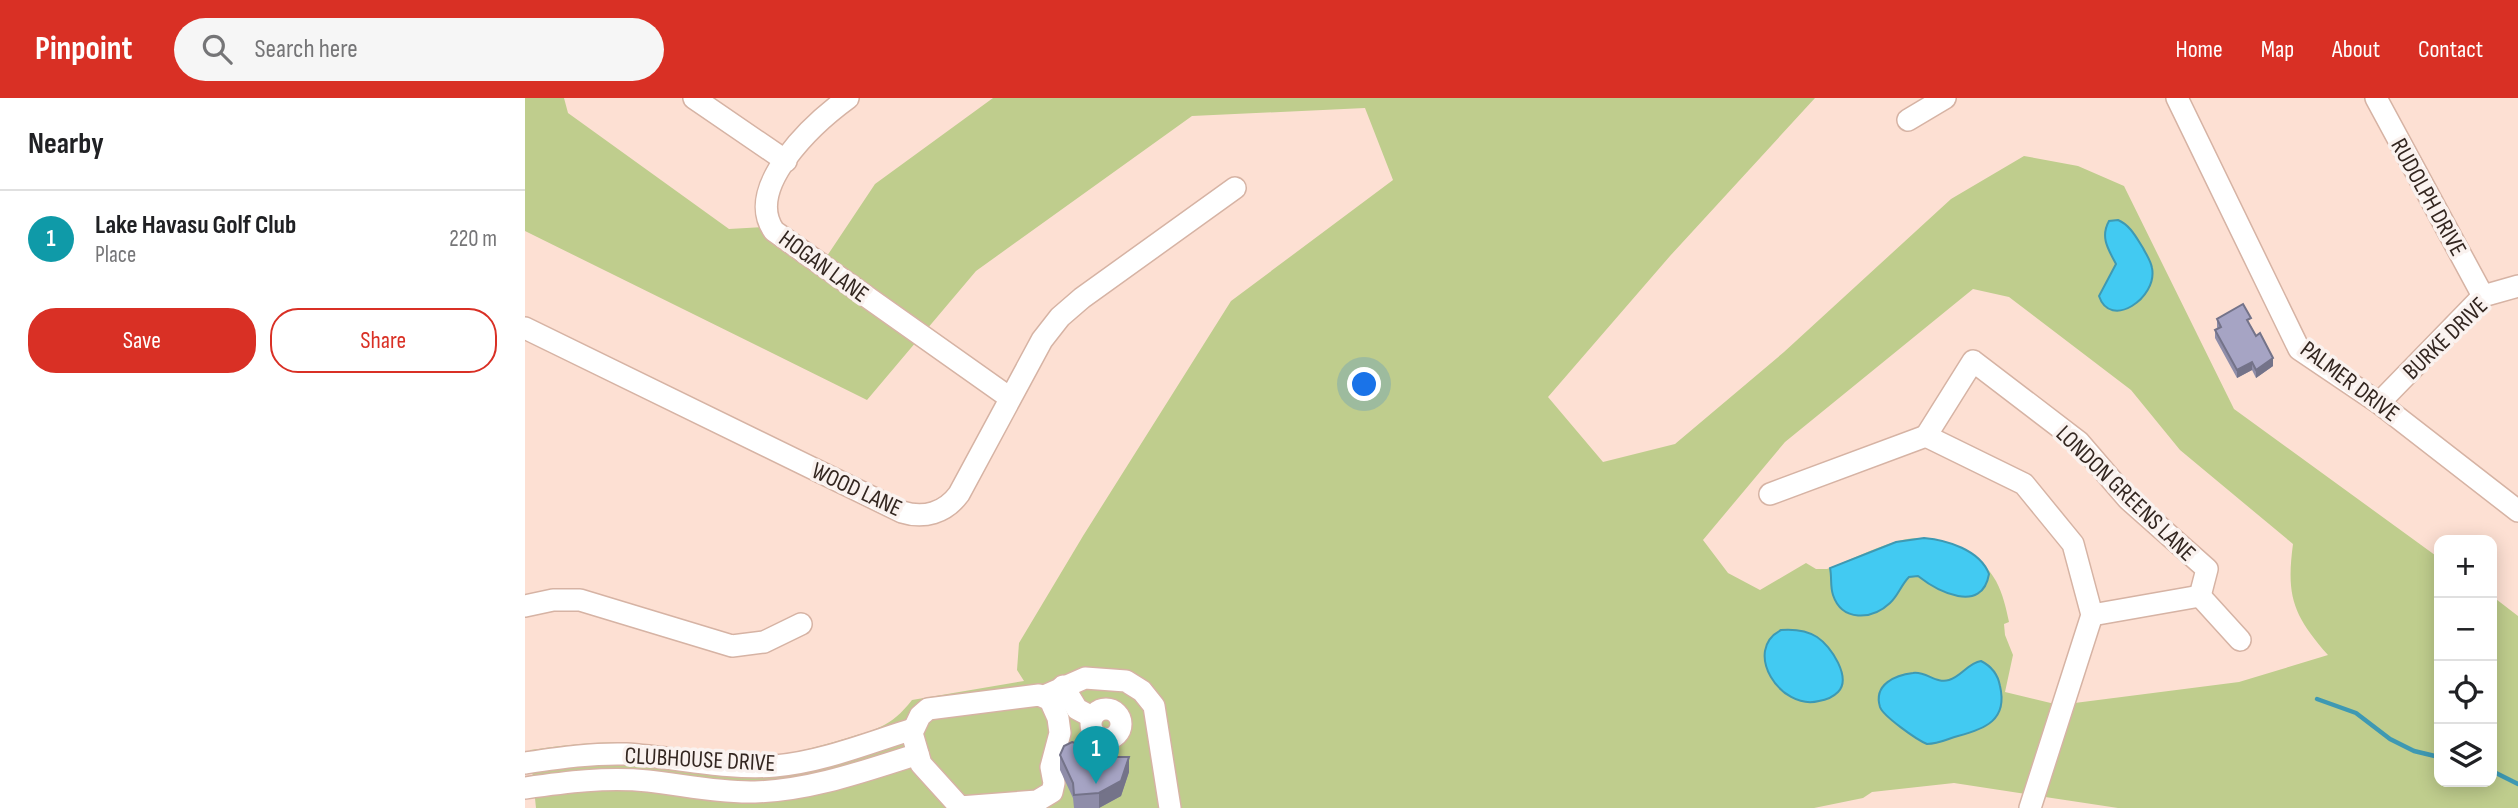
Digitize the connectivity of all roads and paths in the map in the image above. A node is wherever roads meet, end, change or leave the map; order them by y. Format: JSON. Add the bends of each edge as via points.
{"nodes":[{"id":1,"x":694,"y":98,"type":"edge"},
{"id":2,"x":848,"y":98,"type":"edge"},
{"id":3,"x":1945,"y":98,"type":"edge"},
{"id":4,"x":2177,"y":98,"type":"edge"},
{"id":5,"x":2376,"y":98,"type":"edge"},
{"id":6,"x":1908,"y":120,"type":"dead end"},
{"id":7,"x":786,"y":161,"type":"junction"},
{"id":8,"x":1235,"y":188,"type":"dead end"},
{"id":9,"x":2518,"y":286,"type":"edge"},
{"id":10,"x":2483,"y":296,"type":"junction"},
{"id":11,"x":525,"y":328,"type":"edge"},
{"id":12,"x":1010,"y":398,"type":"junction"},
{"id":13,"x":2379,"y":403,"type":"junction"},
{"id":14,"x":1926,"y":436,"type":"junction"},
{"id":15,"x":1770,"y":494,"type":"dead end"},
{"id":16,"x":2518,"y":510,"type":"edge"},
{"id":17,"x":2200,"y":596,"type":"junction"},
{"id":18,"x":525,"y":606,"type":"edge"},
{"id":19,"x":2092,"y":615,"type":"junction"},
{"id":20,"x":801,"y":624,"type":"dead end"},
{"id":21,"x":2240,"y":640,"type":"dead end"},
{"id":22,"x":1063,"y":686,"type":"junction"},
{"id":23,"x":1044,"y":696,"type":"junction"},
{"id":24,"x":1092,"y":717,"type":"dead end"},
{"id":25,"x":913,"y":729,"type":"junction"},
{"id":26,"x":918,"y":754,"type":"junction"},
{"id":27,"x":525,"y":762,"type":"edge"},
{"id":28,"x":525,"y":788,"type":"edge"},
{"id":29,"x":960,"y":808,"type":"edge"},
{"id":30,"x":1170,"y":808,"type":"edge"},
{"id":31,"x":2030,"y":808,"type":"edge"}],
"edges":[{"from":1,"to":7,"type":"street"},
{"from":2,"to":7,"type":"street","name":"HOGAN LANE","via":[[817,124]]},
{"from":3,"to":6,"type":"street"},
{"from":4,"to":13,"type":"street","name":"PALMER DRIVE","via":[[2299,349]]},
{"from":5,"to":10,"type":"street","name":"RUDOLPH DRIVE"},
{"from":7,"to":12,"type":"street","name":"HOGAN LANE","via":[[766,196],[766,214],[774,231]]},
{"from":8,"to":12,"type":"street","name":"WOOD LANE","via":[[1071,307],[1042,340]]},
{"from":9,"to":10,"type":"street","name":"BURKE DRIVE"},
{"from":10,"to":13,"type":"street","name":"BURKE DRIVE"},
{"from":11,"to":12,"type":"street","name":"WOOD LANE","via":[[913,515],[936,513],[954,500]]},
{"from":13,"to":16,"type":"street","name":"PALMER DRIVE"},
{"from":14,"to":15,"type":"street"},
{"from":14,"to":17,"type":"street","name":"LONDON GREENS LANE","via":[[1973,361],[2079,442],[2128,499],[2207,569]]},
{"from":14,"to":19,"type":"street","via":[[2024,484],[2073,544]]},
{"from":17,"to":19,"type":"street","name":"LONDON GREENS LANE"},
{"from":17,"to":21,"type":"street"},
{"from":18,"to":20,"type":"street","via":[[580,600],[732,646],[764,642]]},
{"from":19,"to":31,"type":"street"},
{"from":22,"to":23,"type":"street"},
{"from":22,"to":24,"type":"street","via":[[1077,709]]},
{"from":22,"to":30,"type":"street","via":[[1083,678],[1118,680],[1148,696],[1154,706]]},
{"from":23,"to":25,"type":"street","via":[[928,709]]},
{"from":23,"to":29,"type":"street","via":[[1060,728],[1051,764],[1052,792],[1037,801]]},
{"from":25,"to":26,"type":"street"},
{"from":25,"to":27,"type":"street","name":"CLUBHOUSE DRIVE","via":[[817,759],[774,766],[601,754]]},
{"from":26,"to":28,"type":"street","name":"CLUBHOUSE DRIVE","via":[[823,783],[776,791],[729,791],[625,779]]},
{"from":26,"to":29,"type":"street","via":[[921,764]]}]}
